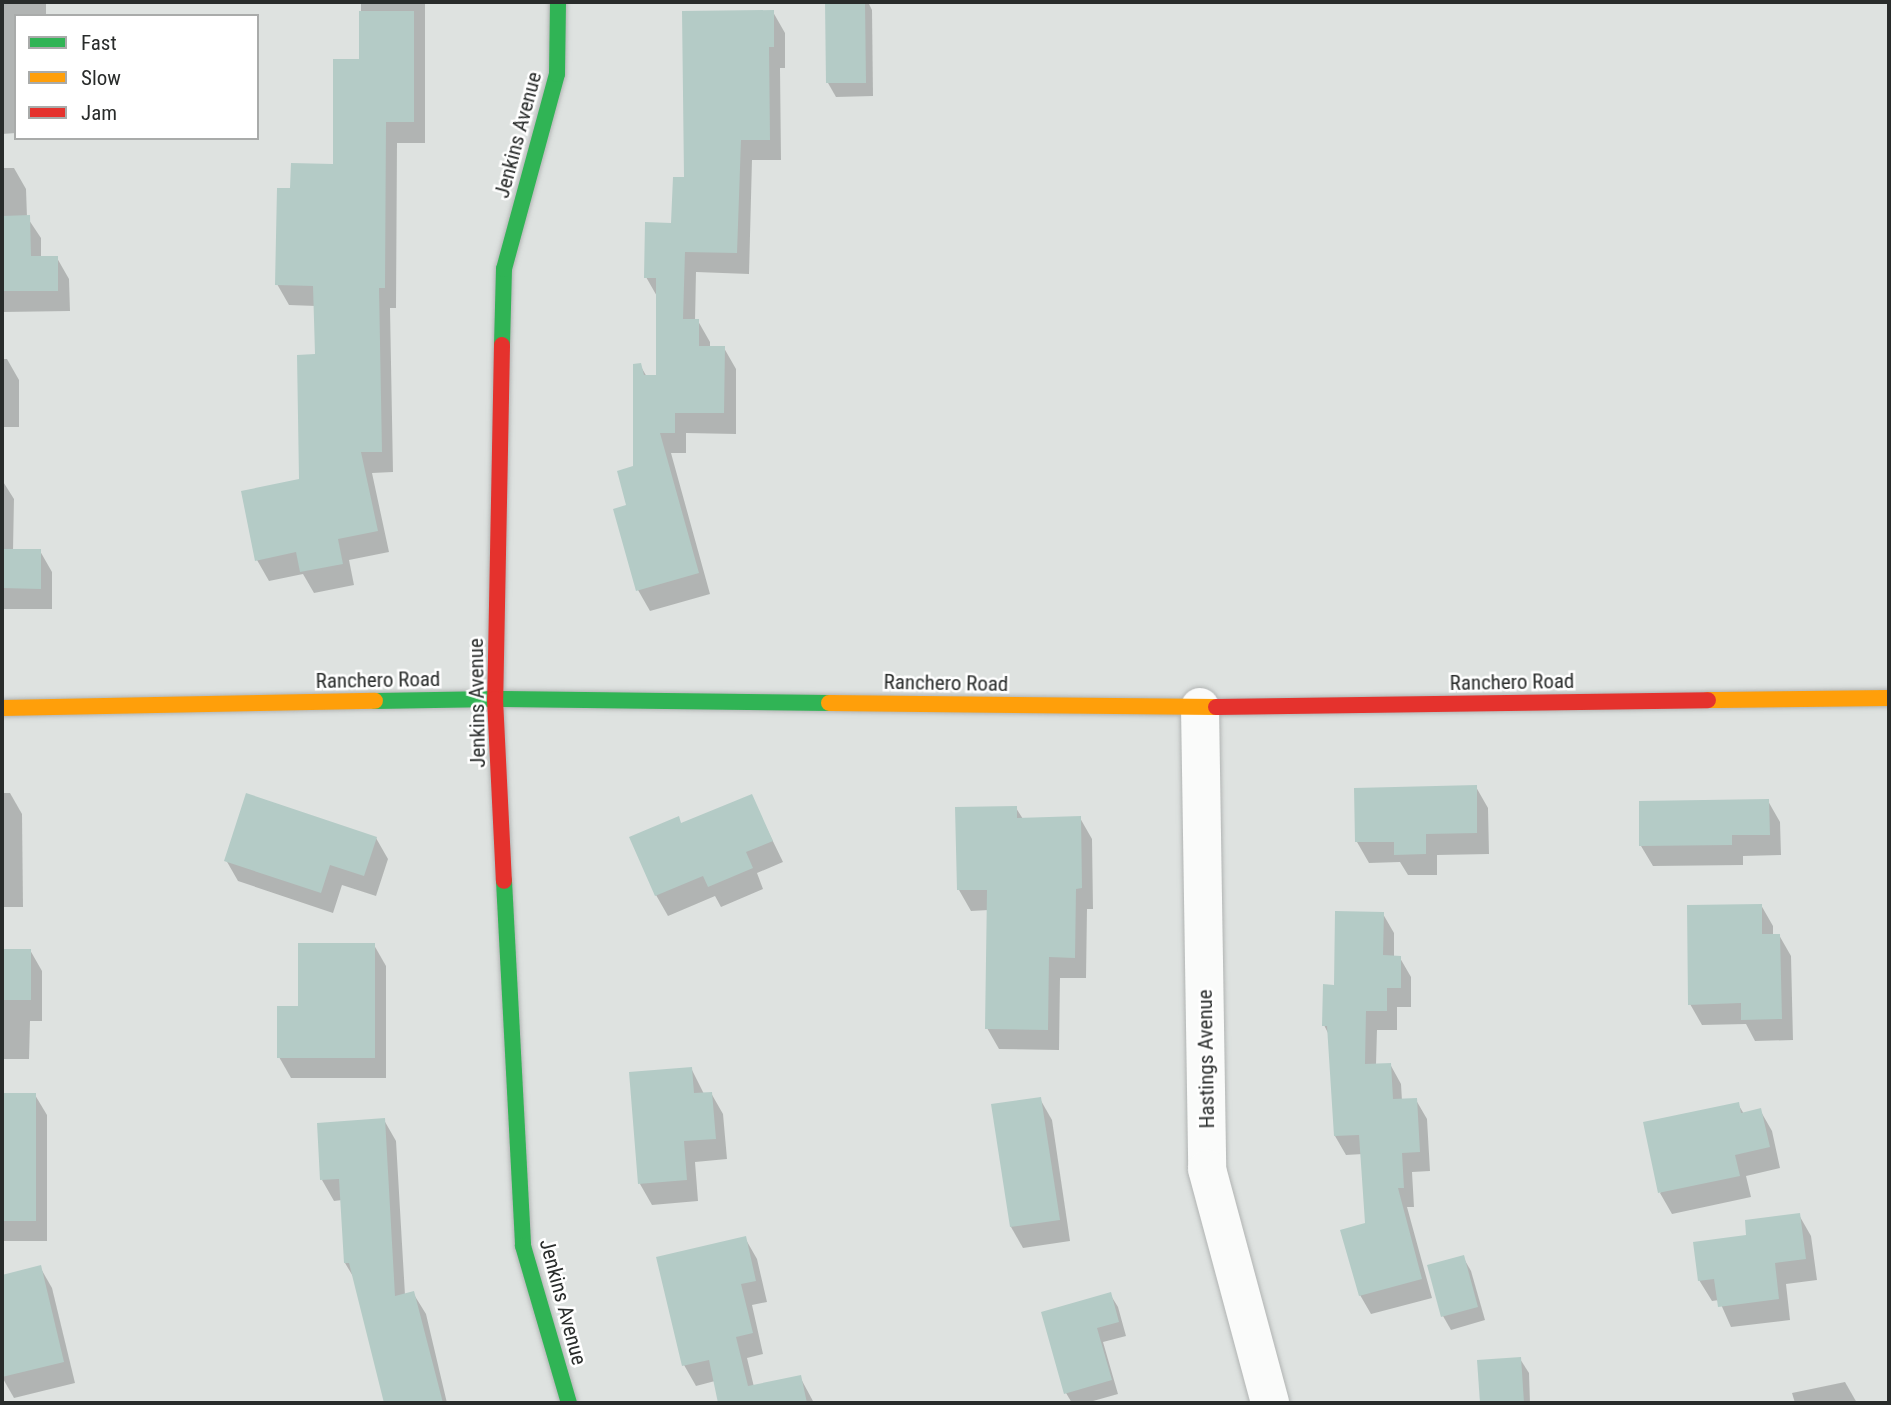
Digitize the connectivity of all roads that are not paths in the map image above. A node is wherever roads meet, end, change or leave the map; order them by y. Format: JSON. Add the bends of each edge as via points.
{"nodes":[{"id":1,"x":558,"y":2,"type":"edge"},
{"id":2,"x":1889,"y":698,"type":"edge"},
{"id":3,"x":495,"y":699,"type":"junction"},
{"id":4,"x":1200,"y":707,"type":"junction"},
{"id":5,"x":2,"y":708,"type":"edge"},
{"id":6,"x":569,"y":1403,"type":"edge"},
{"id":7,"x":1270,"y":1403,"type":"edge"}],
"edges":[{"from":1,"to":3,"type":"main road","name":"Jenkins Avenue","via":[[557,74],[504,269]]},
{"from":2,"to":4,"type":"main road","name":"Ranchero Road"},
{"from":3,"to":4,"type":"main road","name":"Ranchero Road"},
{"from":3,"to":5,"type":"main road","name":"Ranchero Road"},
{"from":3,"to":6,"type":"main road","name":"Jenkins Avenue","via":[[523,1246]]},
{"from":4,"to":7,"type":"street","name":"Hastings Avenue","via":[[1207,1169]]}]}
